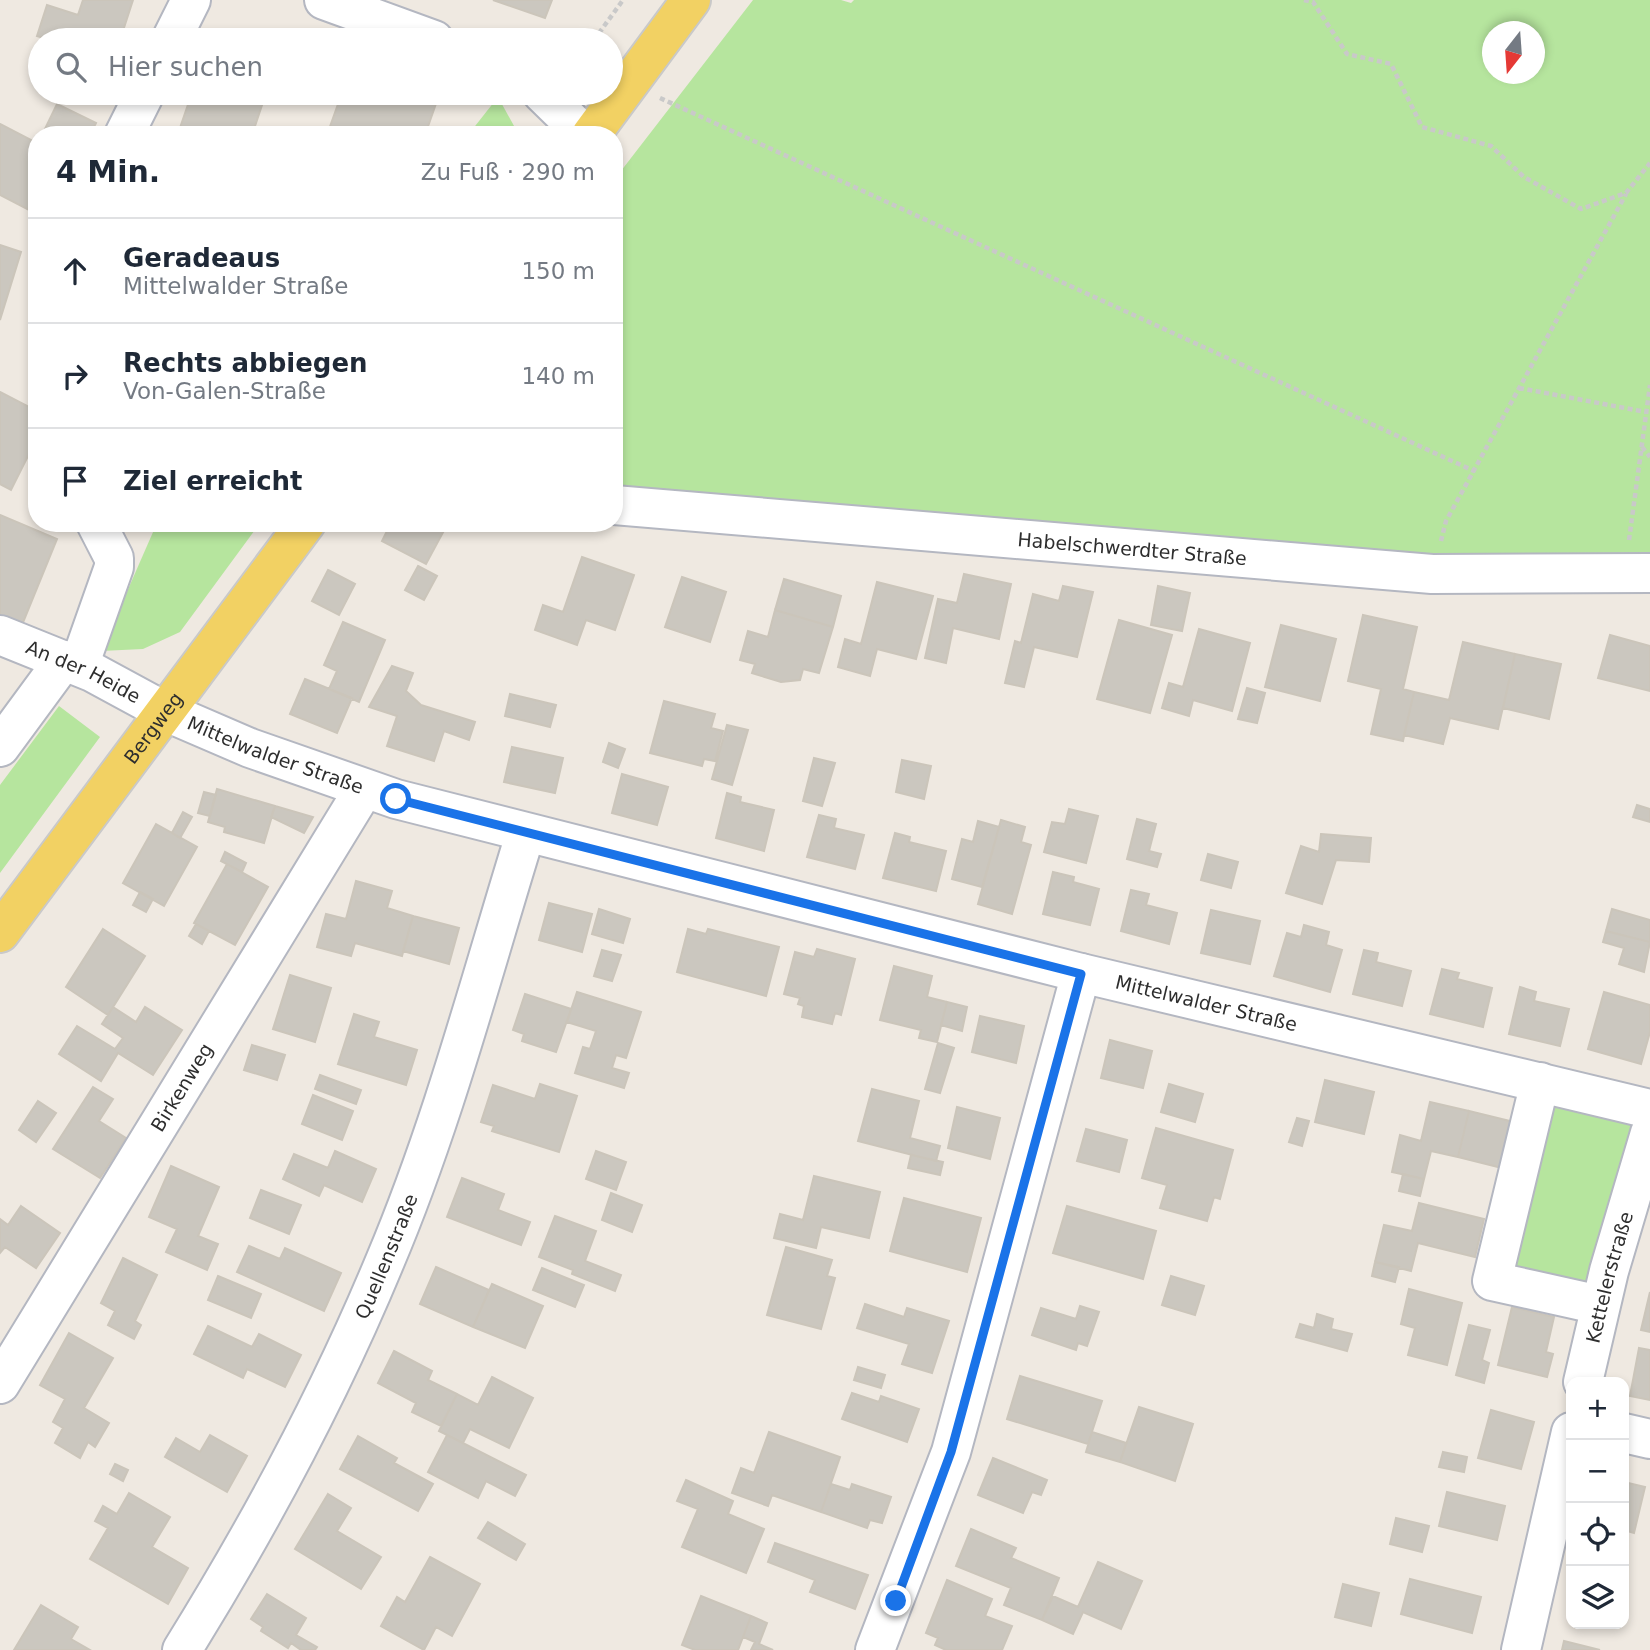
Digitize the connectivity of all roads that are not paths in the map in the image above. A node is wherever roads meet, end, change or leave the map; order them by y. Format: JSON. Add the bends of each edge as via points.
{"nodes":[{"id":1,"x":191,"y":0,"type":"edge"},
{"id":2,"x":324,"y":0,"type":"edge"},
{"id":3,"x":691,"y":0,"type":"edge"},
{"id":4,"x":177,"y":28,"type":"edge"},
{"id":5,"x":401,"y":28,"type":"edge"},
{"id":6,"x":623,"y":91,"type":"edge"},
{"id":7,"x":139,"y":105,"type":"edge"},
{"id":8,"x":554,"y":105,"type":"edge"},
{"id":9,"x":613,"y":105,"type":"edge"},
{"id":10,"x":128,"y":126,"type":"edge"},
{"id":11,"x":576,"y":126,"type":"edge"},
{"id":12,"x":598,"y":126,"type":"edge"},
{"id":13,"x":623,"y":506,"type":"edge"},
{"id":14,"x":101,"y":532,"type":"edge"},
{"id":15,"x":299,"y":532,"type":"edge"},
{"id":16,"x":1638,"y":572,"type":"edge"},
{"id":17,"x":0,"y":635,"type":"edge"},
{"id":18,"x":72,"y":663,"type":"junction"},
{"id":19,"x":164,"y":711,"type":"junction"},
{"id":20,"x":0,"y":747,"type":"edge"},
{"id":21,"x":365,"y":789,"type":"junction"},
{"id":22,"x":525,"y":835,"type":"junction"},
{"id":23,"x":0,"y":933,"type":"edge"},
{"id":24,"x":1081,"y":974,"type":"junction"},
{"id":25,"x":1540,"y":1082,"type":"junction"},
{"id":26,"x":1650,"y":1109,"type":"edge"},
{"id":27,"x":1650,"y":1133,"type":"edge"},
{"id":28,"x":1600,"y":1305,"type":"junction"},
{"id":29,"x":1584,"y":1377,"type":"edge"},
{"id":30,"x":0,"y":1384,"type":"edge"},
{"id":31,"x":1629,"y":1434,"type":"edge"},
{"id":32,"x":1650,"y":1439,"type":"edge"},
{"id":33,"x":1569,"y":1440,"type":"edge"},
{"id":34,"x":182,"y":1650,"type":"edge"},
{"id":35,"x":875,"y":1650,"type":"edge"},
{"id":36,"x":1521,"y":1650,"type":"edge"}],
"edges":[{"from":1,"to":4,"type":"street"},
{"from":2,"to":5,"type":"street"},
{"from":3,"to":6,"type":"main road"},
{"from":7,"to":10,"type":"street"},
{"from":8,"to":11,"type":"street"},
{"from":9,"to":12,"type":"main road"},
{"from":13,"to":16,"type":"street","name":"Habelschwerdter Straße","via":[[1432,574]]},
{"from":14,"to":18,"type":"street","via":[[114,567]]},
{"from":15,"to":19,"type":"main road","name":"Bergweg"},
{"from":17,"to":18,"type":"street","name":"An der Heide"},
{"from":18,"to":19,"type":"street","name":"An der Heide"},
{"from":18,"to":20,"type":"street"},
{"from":19,"to":21,"type":"street","name":"Mittelwalder Straße"},
{"from":19,"to":23,"type":"main road","name":"Bergweg"},
{"from":21,"to":22,"type":"street","name":"Mittelwalder Straße"},
{"from":21,"to":30,"type":"street","name":"Birkenweg"},
{"from":22,"to":24,"type":"street","name":"Mittelwalder Straße"},
{"from":22,"to":34,"type":"street","name":"Quellenstraße","via":[[435,1122],[386,1260],[322,1403]]},
{"from":24,"to":25,"type":"street","name":"Mittelwalder Straße"},
{"from":24,"to":35,"type":"street","via":[[951,1452]]},
{"from":25,"to":26,"type":"street","name":"Mittelwalder Straße"},
{"from":25,"to":28,"type":"street","via":[[1492,1281]]},
{"from":27,"to":28,"type":"street","name":"Kettelerstraße"},
{"from":28,"to":29,"type":"street","name":"Kettelerstraße"},
{"from":31,"to":32,"type":"street"},
{"from":33,"to":36,"type":"street"}]}
